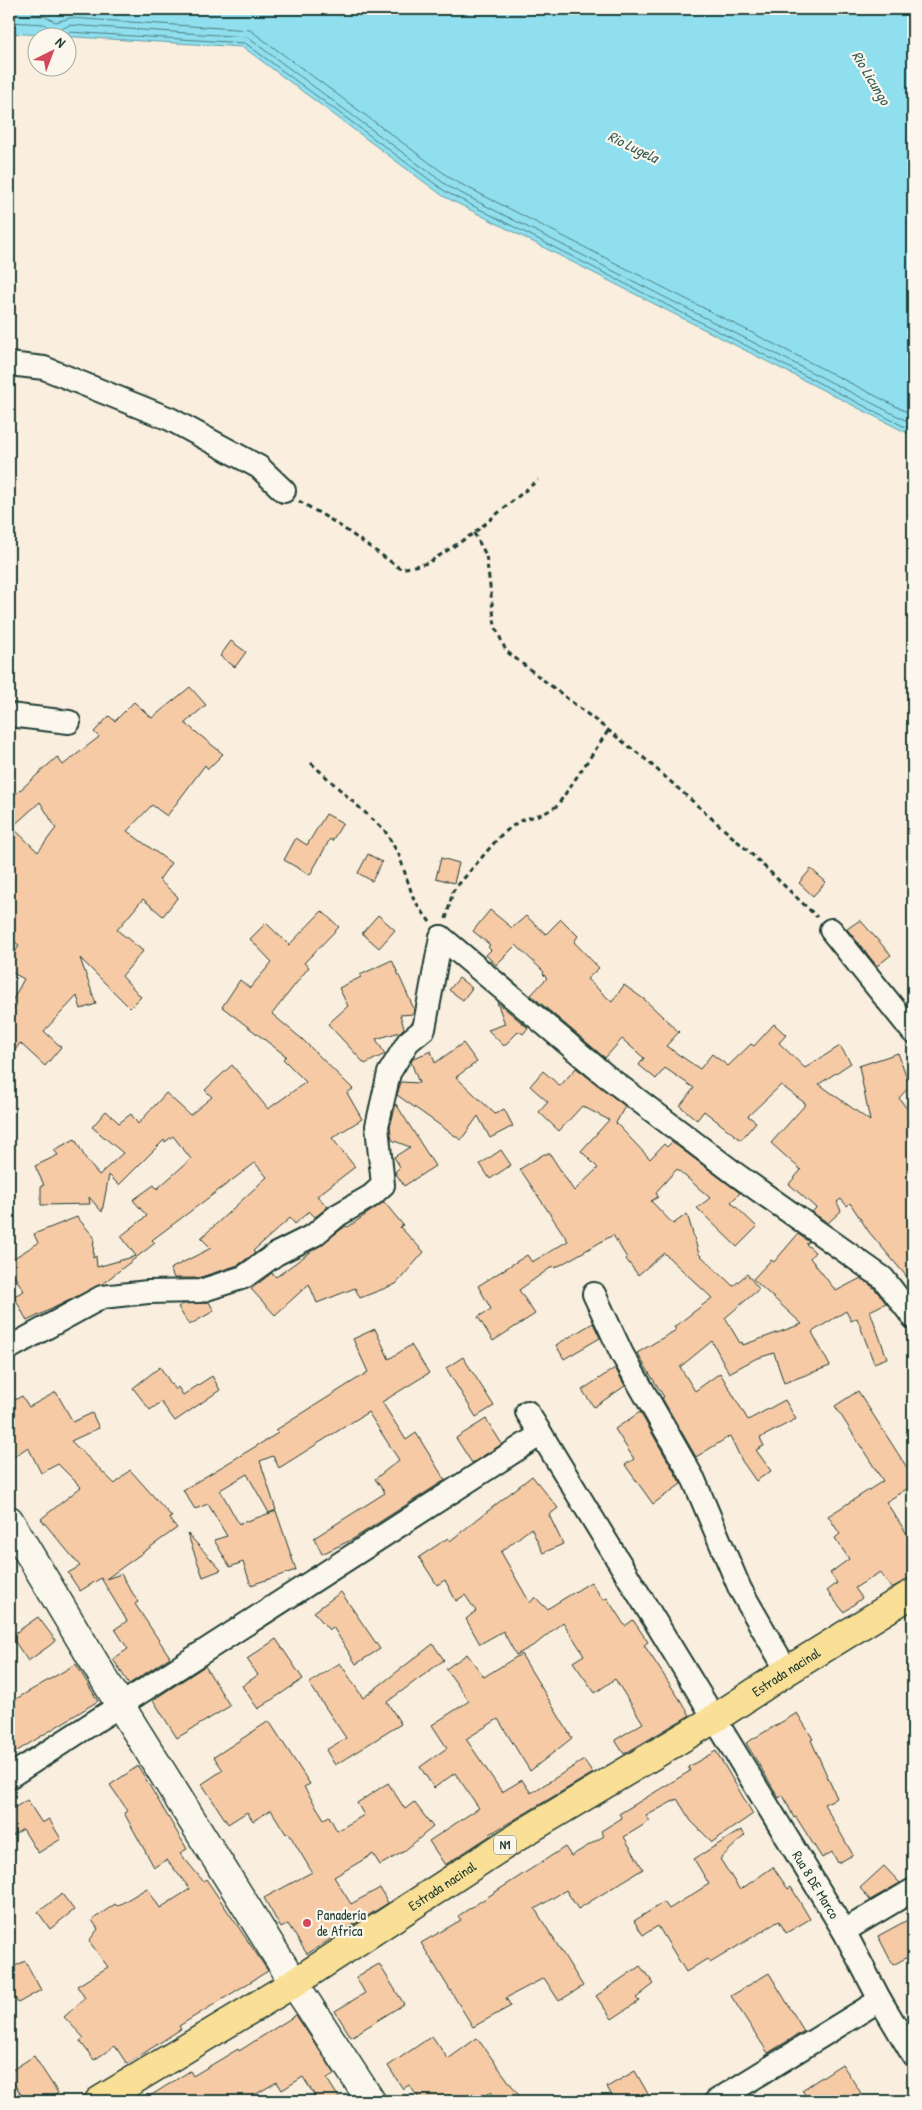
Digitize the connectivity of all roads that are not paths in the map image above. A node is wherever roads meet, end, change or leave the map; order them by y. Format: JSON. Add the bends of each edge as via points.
{"nodes":[{"id":1,"x":9,"y":364,"type":"edge"},
{"id":2,"x":284,"y":492,"type":"road end"},
{"id":3,"x":9,"y":715,"type":"edge"},
{"id":4,"x":69,"y":722,"type":"dead end"},
{"id":5,"x":831,"y":930,"type":"road end"},
{"id":6,"x":913,"y":1032,"type":"edge"},
{"id":7,"x":594,"y":1294,"type":"dead end"},
{"id":8,"x":913,"y":1317,"type":"edge"},
{"id":9,"x":9,"y":1348,"type":"edge"},
{"id":10,"x":527,"y":1412,"type":"dead end"},
{"id":11,"x":541,"y":1434,"type":"junction"},
{"id":12,"x":9,"y":1520,"type":"edge"},
{"id":13,"x":913,"y":1593,"type":"edge"},
{"id":14,"x":787,"y":1670,"type":"junction"},
{"id":15,"x":120,"y":1705,"type":"junction"},
{"id":16,"x":714,"y":1719,"type":"junction"},
{"id":17,"x":9,"y":1777,"type":"edge"},
{"id":18,"x":913,"y":1890,"type":"edge"},
{"id":19,"x":844,"y":1931,"type":"junction"},
{"id":20,"x":294,"y":1983,"type":"junction"},
{"id":21,"x":880,"y":2000,"type":"junction"},
{"id":22,"x":913,"y":2054,"type":"edge"},
{"id":23,"x":99,"y":2101,"type":"edge"},
{"id":24,"x":371,"y":2101,"type":"edge"},
{"id":25,"x":716,"y":2101,"type":"edge"}],
"edges":[{"from":1,"to":2,"type":"street","via":[[44,368],[170,418],[259,467]]},
{"from":3,"to":4,"type":"street"},
{"from":5,"to":6,"type":"street"},
{"from":7,"to":14,"type":"street","via":[[622,1354],[694,1480],[740,1589]]},
{"from":8,"to":9,"type":"street","via":[[883,1278],[605,1076],[441,937],[424,1029],[408,1042],[389,1073],[377,1126],[383,1185],[314,1235],[276,1254],[244,1277],[200,1291],[102,1297]]},
{"from":10,"to":11,"type":"street","name":"Rua 8 DE Marco"},
{"from":11,"to":15,"type":"street"},
{"from":11,"to":16,"type":"street","name":"Rua 8 DE Marco"},
{"from":12,"to":15,"type":"main road"},
{"from":13,"to":14,"type":"highway","name":"Estrada nacinal","number":"N1"},
{"from":14,"to":16,"type":"highway","name":"Estrada nacinal","number":"N1"},
{"from":15,"to":17,"type":"street"},
{"from":15,"to":20,"type":"main road"},
{"from":16,"to":19,"type":"street","name":"Rua 8 DE Marco"},
{"from":16,"to":20,"type":"highway","name":"Estrada nacinal","number":"N1","via":[[524,1834]]},
{"from":18,"to":19,"type":"street"},
{"from":19,"to":21,"type":"street","name":"Rua 8 DE Marco"},
{"from":20,"to":23,"type":"highway","name":"Estrada nacinal","number":"N1"},
{"from":20,"to":24,"type":"main road"},
{"from":21,"to":22,"type":"street","name":"Rua 8 DE Marco"},
{"from":21,"to":25,"type":"street"}]}
